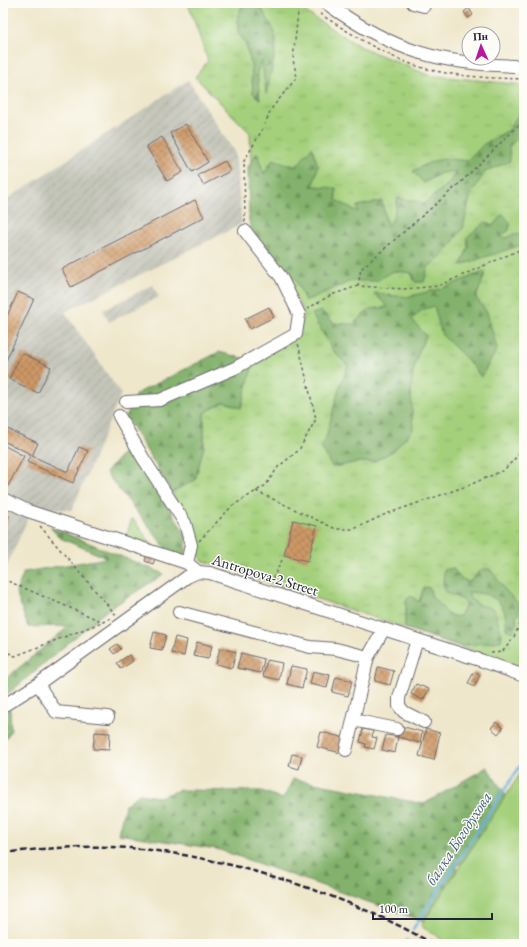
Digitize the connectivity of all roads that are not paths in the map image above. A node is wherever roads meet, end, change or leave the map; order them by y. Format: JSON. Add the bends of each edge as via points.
{"nodes":[{"id":1,"x":326,"y":3,"type":"edge"},
{"id":2,"x":524,"y":66,"type":"edge"},
{"id":3,"x":245,"y":231,"type":"road end"},
{"id":4,"x":126,"y":402,"type":"dead end"},
{"id":5,"x":119,"y":416,"type":"dead end"},
{"id":6,"x":3,"y":499,"type":"edge"},
{"id":7,"x":186,"y":563,"type":"junction"},
{"id":8,"x":198,"y":572,"type":"junction"},
{"id":9,"x":179,"y":612,"type":"dead end"},
{"id":10,"x":384,"y":629,"type":"junction"},
{"id":11,"x":417,"y":640,"type":"junction"},
{"id":12,"x":368,"y":657,"type":"junction"},
{"id":13,"x":524,"y":676,"type":"edge"},
{"id":14,"x":38,"y":684,"type":"junction"},
{"id":15,"x":3,"y":706,"type":"edge"},
{"id":16,"x":108,"y":717,"type":"dead end"},
{"id":17,"x":353,"y":720,"type":"junction"},
{"id":18,"x":424,"y":722,"type":"dead end"},
{"id":19,"x":397,"y":729,"type":"dead end"},
{"id":20,"x":346,"y":750,"type":"dead end"}],
"edges":[{"from":1,"to":2,"type":"street","via":[[353,22],[394,44],[429,56],[464,64]]},
{"from":3,"to":4,"type":"street","via":[[281,277],[299,314],[296,334],[235,368],[160,400]]},
{"from":5,"to":7,"type":"street","via":[[185,523],[191,545]]},
{"from":6,"to":7,"type":"street","via":[[28,511]]},
{"from":7,"to":8,"type":"street"},
{"from":8,"to":10,"type":"street","name":"Antropova-2 Street","via":[[210,573]]},
{"from":8,"to":14,"type":"street","name":"Antropova-2 Street","via":[[187,577]]},
{"from":9,"to":12,"type":"street","via":[[310,647],[336,649]]},
{"from":10,"to":11,"type":"street","name":"Antropova-2 Street"},
{"from":10,"to":12,"type":"street"},
{"from":11,"to":13,"type":"street","name":"Antropova-2 Street"},
{"from":11,"to":18,"type":"street","via":[[399,698],[399,706],[404,712]]},
{"from":12,"to":17,"type":"street"},
{"from":14,"to":15,"type":"street","name":"Antropova-2 Street"},
{"from":14,"to":16,"type":"street","via":[[56,712]]},
{"from":17,"to":19,"type":"street"},
{"from":17,"to":20,"type":"street"}]}
